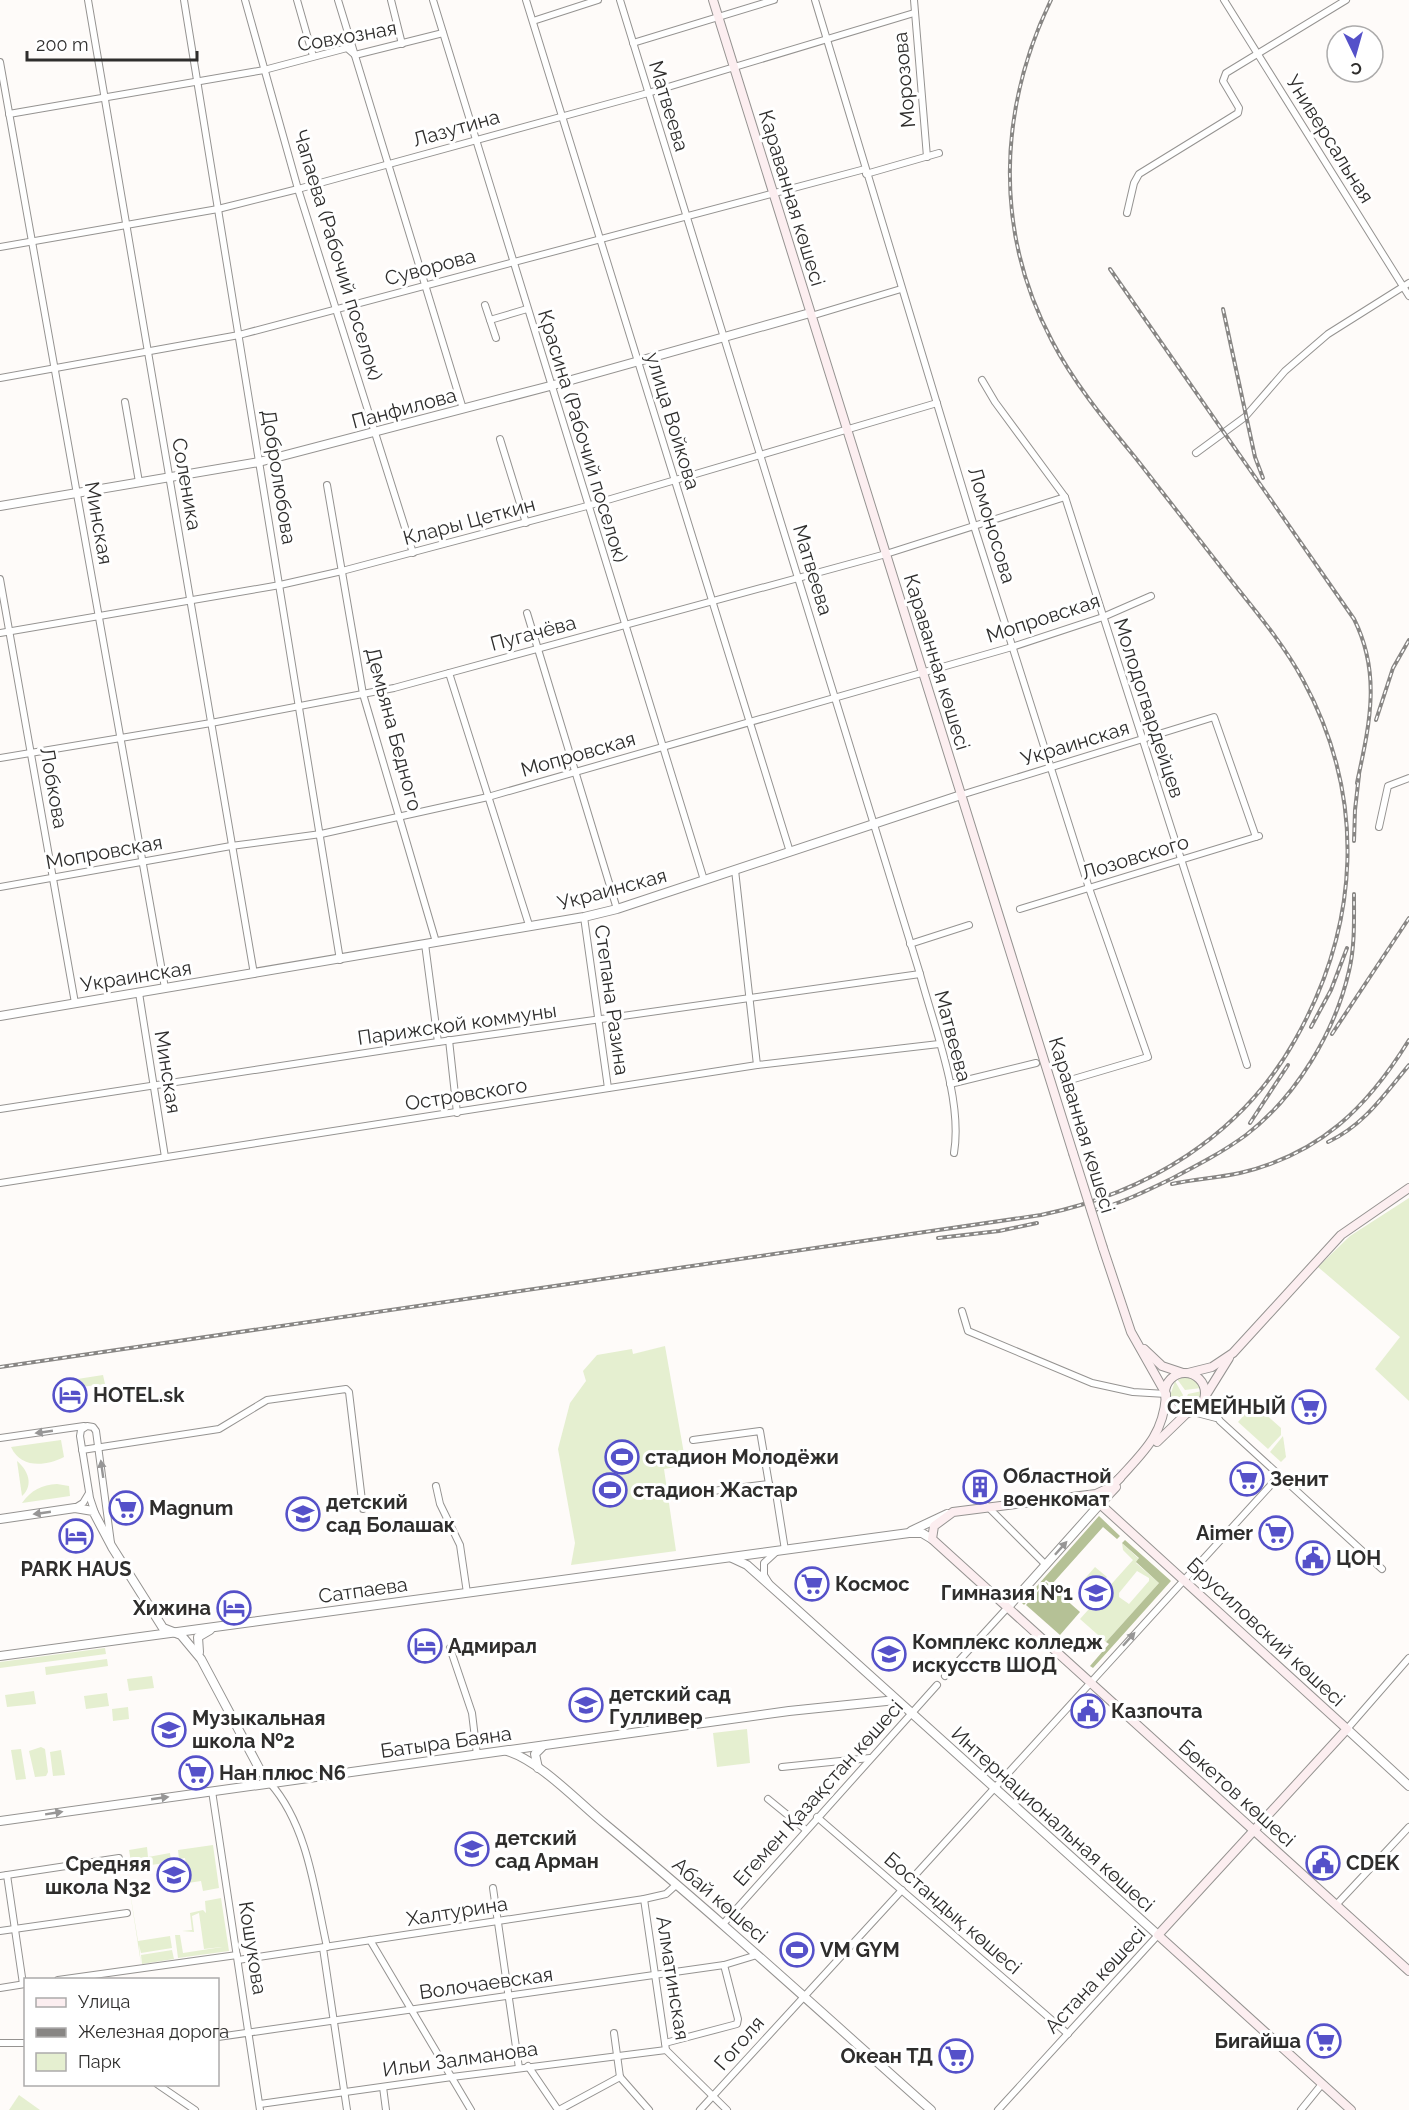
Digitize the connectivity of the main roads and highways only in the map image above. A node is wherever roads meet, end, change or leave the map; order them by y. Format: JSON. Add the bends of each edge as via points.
{"nodes":[{"id":1,"x":713,"y":0,"type":"edge"},
{"id":2,"x":1409,"y":1188,"type":"edge"},
{"id":3,"x":1131,"y":1332,"type":"junction"},
{"id":4,"x":1233,"y":1353,"type":"junction"},
{"id":5,"x":1187,"y":1373,"type":"junction"},
{"id":6,"x":1166,"y":1395,"type":"junction"},
{"id":7,"x":1205,"y":1398,"type":"junction"},
{"id":8,"x":1190,"y":1412,"type":"junction"},
{"id":9,"x":1120,"y":1478,"type":"junction"},
{"id":10,"x":1100,"y":1504,"type":"junction"},
{"id":11,"x":1347,"y":1729,"type":"joint"},
{"id":12,"x":1254,"y":1831,"type":"junction"},
{"id":13,"x":1158,"y":1935,"type":"joint"},
{"id":14,"x":1409,"y":1971,"type":"edge"},
{"id":15,"x":1351,"y":2110,"type":"edge"}],
"edges":[{"from":1,"to":3,"type":"main road","name":"Караванная көшесі","bridge":true},
{"from":2,"to":4,"type":"main road","via":[[1341,1235]]},
{"from":3,"to":5,"type":"main road","name":"Караванная көшесі","via":[[1156,1362]]},
{"from":3,"to":6,"type":"main road","name":"Караванная көшесі"},
{"from":4,"to":5,"type":"main road","via":[[1212,1367]]},
{"from":4,"to":7,"type":"main road"},
{"from":5,"to":6,"type":"main road","via":[[1171,1379]]},
{"from":5,"to":7,"type":"main road","via":[[1202,1382]]},
{"from":6,"to":8,"type":"main road","via":[[1173,1408]]},
{"from":6,"to":9,"type":"main road","via":[[1157,1434]]},
{"from":7,"to":8,"type":"main road","via":[[1201,1406]]},
{"from":8,"to":10,"type":"main road","via":[[1163,1435]]},
{"from":9,"to":10,"type":"main road"},
{"from":9,"to":12,"type":"main road","name":"Бөкетов көшесі","via":[[1107,1489],[1089,1495],[947,1514],[934,1526],[932,1539]]},
{"from":10,"to":11,"type":"main road","name":"Брусиловский көшесі"},
{"from":11,"to":12,"type":"main road","name":"Астана көшесі"},
{"from":12,"to":13,"type":"main road","name":"Астана көшесі"},
{"from":12,"to":14,"type":"main road","name":"Бөкетов көшесі"},
{"from":13,"to":15,"type":"main road","name":"Интернациональная көшесі"}]}
